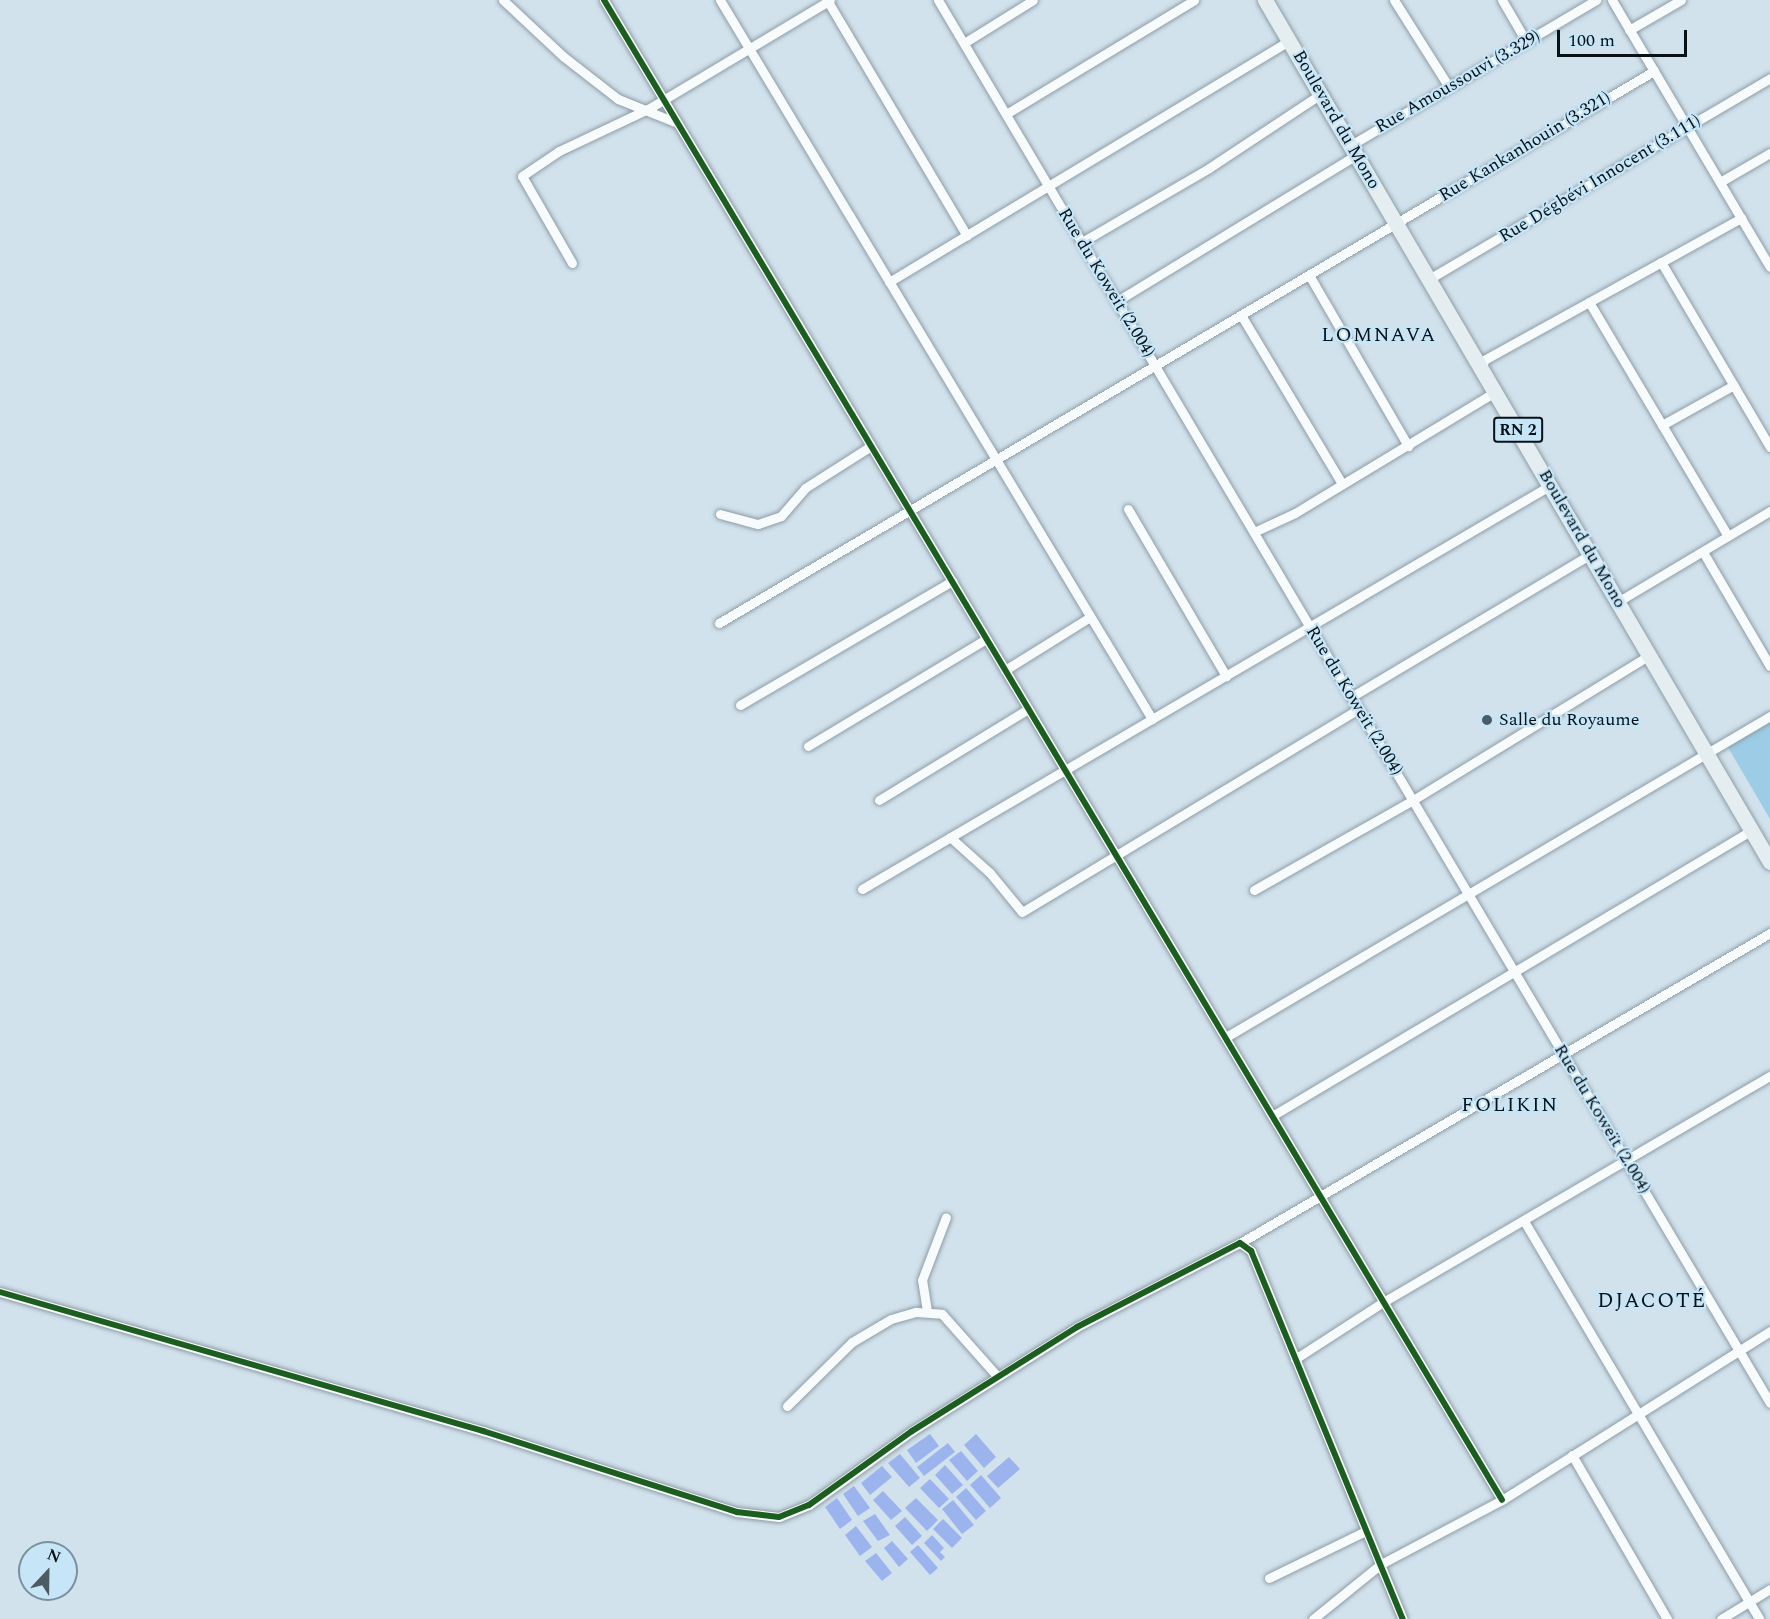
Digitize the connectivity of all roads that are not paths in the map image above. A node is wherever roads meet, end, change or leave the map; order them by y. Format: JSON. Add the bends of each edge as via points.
{"nodes":[{"id":1,"x":503,"y":0,"type":"edge"},
{"id":2,"x":604,"y":0,"type":"edge"},
{"id":3,"x":720,"y":0,"type":"edge"},
{"id":4,"x":828,"y":0,"type":"edge"},
{"id":5,"x":938,"y":0,"type":"edge"},
{"id":6,"x":1033,"y":0,"type":"edge"},
{"id":7,"x":1194,"y":0,"type":"edge"},
{"id":8,"x":1265,"y":0,"type":"edge"},
{"id":9,"x":1274,"y":0,"type":"edge"},
{"id":10,"x":1394,"y":0,"type":"edge"},
{"id":11,"x":1502,"y":0,"type":"edge"},
{"id":12,"x":1596,"y":0,"type":"edge"},
{"id":13,"x":1611,"y":0,"type":"edge"},
{"id":14,"x":1681,"y":0,"type":"edge"},
{"id":15,"x":1629,"y":30,"type":"junction"},
{"id":16,"x":1289,"y":41,"type":"junction"},
{"id":17,"x":1526,"y":41,"type":"junction"},
{"id":18,"x":964,"y":43,"type":"junction"},
{"id":19,"x":748,"y":47,"type":"junction"},
{"id":20,"x":1654,"y":71,"type":"junction"},
{"id":21,"x":1770,"y":78,"type":"edge"},
{"id":22,"x":1449,"y":87,"type":"junction"},
{"id":23,"x":1321,"y":94,"type":"junction"},
{"id":24,"x":663,"y":99,"type":"junction"},
{"id":25,"x":648,"y":109,"type":"junction"},
{"id":26,"x":1006,"y":114,"type":"junction"},
{"id":27,"x":678,"y":124,"type":"junction"},
{"id":28,"x":1687,"y":127,"type":"junction"},
{"id":29,"x":1354,"y":147,"type":"junction"},
{"id":30,"x":1770,"y":153,"type":"edge"},
{"id":31,"x":1720,"y":182,"type":"junction"},
{"id":32,"x":1049,"y":186,"type":"junction"},
{"id":33,"x":1741,"y":218,"type":"junction"},
{"id":34,"x":1399,"y":222,"type":"junction"},
{"id":35,"x":967,"y":236,"type":"junction"},
{"id":36,"x":1082,"y":242,"type":"junction"},
{"id":37,"x":1770,"y":243,"type":"edge"},
{"id":38,"x":1760,"y":250,"type":"junction"},
{"id":39,"x":1661,"y":262,"type":"junction"},
{"id":40,"x":572,"y":263,"type":"dead end"},
{"id":41,"x":1770,"y":267,"type":"edge"},
{"id":42,"x":1309,"y":275,"type":"junction"},
{"id":43,"x":1432,"y":278,"type":"junction"},
{"id":44,"x":889,"y":282,"type":"junction"},
{"id":45,"x":1117,"y":301,"type":"junction"},
{"id":46,"x":1589,"y":302,"type":"junction"},
{"id":47,"x":1241,"y":315,"type":"junction"},
{"id":48,"x":1483,"y":365,"type":"junction"},
{"id":49,"x":1155,"y":366,"type":"junction"},
{"id":50,"x":1734,"y":385,"type":"junction"},
{"id":51,"x":1495,"y":392,"type":"junction"},
{"id":52,"x":1662,"y":425,"type":"junction"},
{"id":53,"x":871,"y":446,"type":"junction"},
{"id":54,"x":1408,"y":446,"type":"junction"},
{"id":55,"x":1770,"y":447,"type":"edge"},
{"id":56,"x":996,"y":459,"type":"junction"},
{"id":57,"x":1342,"y":484,"type":"junction"},
{"id":58,"x":1551,"y":485,"type":"junction"},
{"id":59,"x":1128,"y":509,"type":"dead end"},
{"id":60,"x":909,"y":510,"type":"junction"},
{"id":61,"x":1770,"y":512,"type":"edge"},
{"id":62,"x":720,"y":514,"type":"dead end"},
{"id":63,"x":1254,"y":532,"type":"junction"},
{"id":64,"x":1728,"y":536,"type":"junction"},
{"id":65,"x":1703,"y":552,"type":"junction"},
{"id":66,"x":1591,"y":554,"type":"junction"},
{"id":67,"x":952,"y":581,"type":"junction"},
{"id":68,"x":1621,"y":599,"type":"junction"},
{"id":69,"x":1090,"y":617,"type":"junction"},
{"id":70,"x":719,"y":622,"type":"dead end"},
{"id":71,"x":1310,"y":626,"type":"junction"},
{"id":72,"x":986,"y":639,"type":"junction"},
{"id":73,"x":1650,"y":655,"type":"junction"},
{"id":74,"x":1770,"y":666,"type":"edge"},
{"id":75,"x":1005,"y":670,"type":"junction"},
{"id":76,"x":1226,"y":676,"type":"junction"},
{"id":77,"x":1351,"y":697,"type":"junction"},
{"id":78,"x":740,"y":705,"type":"dead end"},
{"id":79,"x":1028,"y":709,"type":"junction"},
{"id":80,"x":1359,"y":709,"type":"junction"},
{"id":81,"x":1770,"y":716,"type":"edge"},
{"id":82,"x":1152,"y":719,"type":"junction"},
{"id":83,"x":808,"y":746,"type":"dead end"},
{"id":84,"x":1710,"y":750,"type":"junction"},
{"id":85,"x":1065,"y":770,"type":"junction"},
{"id":86,"x":879,"y":800,"type":"dead end"},
{"id":87,"x":1413,"y":800,"type":"junction"},
{"id":88,"x":1752,"y":830,"type":"junction"},
{"id":89,"x":950,"y":837,"type":"junction"},
{"id":90,"x":1770,"y":849,"type":"edge"},
{"id":91,"x":1115,"y":854,"type":"junction"},
{"id":92,"x":1770,"y":862,"type":"edge"},
{"id":93,"x":862,"y":889,"type":"dead end"},
{"id":94,"x":1254,"y":890,"type":"dead end"},
{"id":95,"x":1468,"y":894,"type":"junction"},
{"id":96,"x":1770,"y":933,"type":"edge"},
{"id":97,"x":1514,"y":972,"type":"junction"},
{"id":98,"x":1226,"y":1037,"type":"junction"},
{"id":99,"x":1564,"y":1055,"type":"junction"},
{"id":100,"x":1770,"y":1076,"type":"edge"},
{"id":101,"x":1272,"y":1116,"type":"junction"},
{"id":102,"x":1627,"y":1161,"type":"junction"},
{"id":103,"x":1320,"y":1197,"type":"junction"},
{"id":104,"x":946,"y":1217,"type":"dead end"},
{"id":105,"x":1524,"y":1221,"type":"junction"},
{"id":106,"x":1240,"y":1243,"type":"junction"},
{"id":107,"x":0,"y":1292,"type":"edge"},
{"id":108,"x":1383,"y":1302,"type":"junction"},
{"id":109,"x":927,"y":1311,"type":"junction"},
{"id":110,"x":1770,"y":1331,"type":"edge"},
{"id":111,"x":1738,"y":1349,"type":"junction"},
{"id":112,"x":1295,"y":1359,"type":"junction"},
{"id":113,"x":997,"y":1376,"type":"junction"},
{"id":114,"x":1770,"y":1403,"type":"edge"},
{"id":115,"x":787,"y":1407,"type":"dead end"},
{"id":116,"x":1638,"y":1414,"type":"junction"},
{"id":117,"x":1572,"y":1455,"type":"junction"},
{"id":118,"x":1502,"y":1500,"type":"junction"},
{"id":119,"x":1366,"y":1531,"type":"junction"},
{"id":120,"x":1381,"y":1564,"type":"junction"},
{"id":121,"x":1269,"y":1578,"type":"dead end"},
{"id":122,"x":1770,"y":1589,"type":"edge"},
{"id":123,"x":1749,"y":1602,"type":"junction"},
{"id":124,"x":1313,"y":1619,"type":"edge"},
{"id":125,"x":1403,"y":1619,"type":"edge"},
{"id":126,"x":1667,"y":1619,"type":"edge"},
{"id":127,"x":1721,"y":1619,"type":"edge"},
{"id":128,"x":1759,"y":1619,"type":"edge"}],
"edges":[{"from":1,"to":25,"type":"street","via":[[564,57],[609,92],[623,102]]},
{"from":2,"to":24,"type":"street"},
{"from":3,"to":19,"type":"street"},
{"from":4,"to":19,"type":"street"},
{"from":4,"to":35,"type":"street"},
{"from":5,"to":18,"type":"street","name":"Rue du Koweït (2.004)"},
{"from":6,"to":18,"type":"street"},
{"from":7,"to":26,"type":"street"},
{"from":8,"to":16,"type":"main road","name":"Boulevard du Mono","number":"RN 2"},
{"from":9,"to":29,"type":"main road","name":"Boulevard du Mono","number":"RN 2"},
{"from":10,"to":22,"type":"street"},
{"from":11,"to":17,"type":"street"},
{"from":12,"to":17,"type":"street","name":"Rue Amoussouvi (3.329)"},
{"from":13,"to":15,"type":"street"},
{"from":14,"to":15,"type":"street"},
{"from":15,"to":20,"type":"street"},
{"from":16,"to":23,"type":"main road","name":"Boulevard du Mono","number":"RN 2"},
{"from":16,"to":32,"type":"street"},
{"from":17,"to":22,"type":"street","name":"Rue Amoussouvi (3.329)"},
{"from":18,"to":26,"type":"street","name":"Rue du Koweït (2.004)"},
{"from":19,"to":24,"type":"street"},
{"from":19,"to":44,"type":"street"},
{"from":20,"to":28,"type":"street"},
{"from":20,"to":34,"type":"street","name":"Rue Kankanhouin (3.321)"},
{"from":21,"to":28,"type":"street","name":"Rue Dégbévi Innocent (3.111)"},
{"from":22,"to":29,"type":"street","name":"Rue Amoussouvi (3.329)"},
{"from":23,"to":29,"type":"main road","name":"Boulevard du Mono","number":"RN 2"},
{"from":23,"to":36,"type":"street","via":[[1209,168]]},
{"from":24,"to":25,"type":"street"},
{"from":24,"to":27,"type":"street"},
{"from":25,"to":27,"type":"street"},
{"from":25,"to":40,"type":"street","via":[[559,151],[522,176]]},
{"from":26,"to":32,"type":"street","name":"Rue du Koweït (2.004)"},
{"from":27,"to":53,"type":"street"},
{"from":28,"to":31,"type":"street"},
{"from":28,"to":43,"type":"street","name":"Rue Dégbévi Innocent (3.111)"},
{"from":29,"to":34,"type":"main road","name":"Boulevard du Mono","number":"RN 2"},
{"from":29,"to":45,"type":"street","name":"Rue Amoussouvi (3.329)"},
{"from":30,"to":31,"type":"street"},
{"from":31,"to":33,"type":"street"},
{"from":32,"to":35,"type":"street"},
{"from":32,"to":36,"type":"street","name":"Rue du Koweït (2.004)"},
{"from":33,"to":38,"type":"street"},
{"from":33,"to":39,"type":"street"},
{"from":34,"to":42,"type":"street","name":"Rue Kankanhouin (3.321)"},
{"from":34,"to":43,"type":"main road","name":"Boulevard du Mono","number":"RN 2"},
{"from":35,"to":44,"type":"street"},
{"from":36,"to":45,"type":"street","name":"Rue du Koweït (2.004)"},
{"from":37,"to":38,"type":"street"},
{"from":38,"to":41,"type":"street"},
{"from":39,"to":46,"type":"street"},
{"from":39,"to":50,"type":"street"},
{"from":42,"to":47,"type":"street","name":"Rue Kankanhouin (3.321)"},
{"from":42,"to":54,"type":"street"},
{"from":43,"to":48,"type":"main road","name":"Boulevard du Mono","number":"RN 2"},
{"from":44,"to":56,"type":"street"},
{"from":45,"to":49,"type":"street","name":"Rue du Koweït (2.004)"},
{"from":46,"to":48,"type":"street"},
{"from":46,"to":52,"type":"street"},
{"from":47,"to":49,"type":"street","name":"Rue Kankanhouin (3.321)"},
{"from":47,"to":57,"type":"street"},
{"from":48,"to":51,"type":"main road","name":"Boulevard du Mono","number":"RN 2"},
{"from":48,"to":68,"type":"main road","name":"Boulevard du Mono","number":"RN 2"},
{"from":49,"to":56,"type":"street","name":"Rue Kankanhouin (3.321)"},
{"from":49,"to":63,"type":"street","name":"Rue du Koweït (2.004)"},
{"from":50,"to":52,"type":"street"},
{"from":50,"to":55,"type":"street"},
{"from":51,"to":54,"type":"street"},
{"from":51,"to":58,"type":"main road","name":"Boulevard du Mono","number":"RN 2"},
{"from":52,"to":64,"type":"street"},
{"from":53,"to":60,"type":"street"},
{"from":53,"to":62,"type":"street","via":[[807,486],[781,516],[758,524]]},
{"from":54,"to":57,"type":"street"},
{"from":56,"to":60,"type":"street","name":"Rue Kankanhouin (3.321)"},
{"from":56,"to":69,"type":"street"},
{"from":57,"to":63,"type":"street"},
{"from":58,"to":66,"type":"main road","name":"Boulevard du Mono","number":"RN 2"},
{"from":58,"to":71,"type":"street"},
{"from":59,"to":76,"type":"street"},
{"from":60,"to":67,"type":"street"},
{"from":60,"to":70,"type":"street","name":"Rue Kankanhouin (3.321)"},
{"from":61,"to":64,"type":"street"},
{"from":63,"to":71,"type":"street","name":"Rue du Koweït (2.004)"},
{"from":64,"to":65,"type":"street"},
{"from":65,"to":68,"type":"street"},
{"from":65,"to":74,"type":"street"},
{"from":66,"to":68,"type":"main road","name":"Boulevard du Mono","number":"RN 2"},
{"from":66,"to":77,"type":"street"},
{"from":67,"to":72,"type":"street"},
{"from":67,"to":78,"type":"street"},
{"from":68,"to":73,"type":"main road","name":"Boulevard du Mono","number":"RN 2"},
{"from":68,"to":84,"type":"main road","name":"Boulevard du Mono","number":"RN 2"},
{"from":69,"to":75,"type":"street"},
{"from":69,"to":82,"type":"street"},
{"from":71,"to":76,"type":"street"},
{"from":71,"to":77,"type":"street","name":"Rue du Koweït (2.004)"},
{"from":72,"to":75,"type":"street"},
{"from":72,"to":83,"type":"street"},
{"from":73,"to":84,"type":"main road","name":"Boulevard du Mono","number":"RN 2"},
{"from":73,"to":87,"type":"street"},
{"from":75,"to":79,"type":"street"},
{"from":76,"to":82,"type":"street"},
{"from":77,"to":80,"type":"street","name":"Rue du Koweït (2.004)"},
{"from":79,"to":85,"type":"street"},
{"from":79,"to":86,"type":"street"},
{"from":80,"to":87,"type":"street","name":"Rue du Koweït (2.004)"},
{"from":80,"to":91,"type":"street"},
{"from":81,"to":84,"type":"street"},
{"from":82,"to":85,"type":"street"},
{"from":84,"to":88,"type":"main road","name":"Boulevard du Mono","number":"RN 2"},
{"from":84,"to":90,"type":"main road","name":"Boulevard du Mono","number":"RN 2"},
{"from":84,"to":95,"type":"street"},
{"from":85,"to":89,"type":"street"},
{"from":85,"to":91,"type":"street"},
{"from":87,"to":94,"type":"street"},
{"from":87,"to":95,"type":"street","name":"Rue du Koweït (2.004)"},
{"from":88,"to":92,"type":"main road","name":"Boulevard du Mono","number":"RN 2"},
{"from":88,"to":97,"type":"street"},
{"from":89,"to":91,"type":"street","via":[[990,873],[1022,912]]},
{"from":89,"to":93,"type":"street"},
{"from":91,"to":98,"type":"street"},
{"from":95,"to":97,"type":"street","name":"Rue du Koweït (2.004)"},
{"from":95,"to":98,"type":"street"},
{"from":96,"to":99,"type":"street"},
{"from":97,"to":99,"type":"street","name":"Rue du Koweït (2.004)"},
{"from":97,"to":101,"type":"street"},
{"from":98,"to":101,"type":"street"},
{"from":99,"to":102,"type":"street","name":"Rue du Koweït (2.004)"},
{"from":99,"to":103,"type":"street"},
{"from":100,"to":102,"type":"street"},
{"from":101,"to":103,"type":"street"},
{"from":102,"to":105,"type":"street"},
{"from":102,"to":111,"type":"street","name":"Rue du Koweït (2.004)"},
{"from":103,"to":106,"type":"street"},
{"from":103,"to":108,"type":"street"},
{"from":104,"to":109,"type":"street","via":[[922,1280]]},
{"from":105,"to":108,"type":"street"},
{"from":105,"to":116,"type":"street"},
{"from":106,"to":112,"type":"street","via":[[1251,1251]]},
{"from":106,"to":113,"type":"street","via":[[1077,1327]]},
{"from":107,"to":113,"type":"street","via":[[483,1431],[757,1516],[779,1517],[809,1505]]},
{"from":108,"to":112,"type":"street"},
{"from":108,"to":118,"type":"street"},
{"from":109,"to":113,"type":"street","via":[[942,1314]]},
{"from":109,"to":115,"type":"street","via":[[891,1319],[865,1333],[836,1356]]},
{"from":110,"to":111,"type":"street"},
{"from":111,"to":114,"type":"street","name":"Rue du Koweït (2.004)"},
{"from":111,"to":116,"type":"street"},
{"from":112,"to":119,"type":"street"},
{"from":116,"to":117,"type":"street"},
{"from":116,"to":123,"type":"street"},
{"from":117,"to":118,"type":"street"},
{"from":117,"to":126,"type":"street"},
{"from":118,"to":120,"type":"street"},
{"from":119,"to":120,"type":"street"},
{"from":119,"to":121,"type":"street"},
{"from":120,"to":124,"type":"street"},
{"from":120,"to":125,"type":"street"},
{"from":122,"to":123,"type":"street"},
{"from":123,"to":127,"type":"street"},
{"from":123,"to":128,"type":"street"}]}
